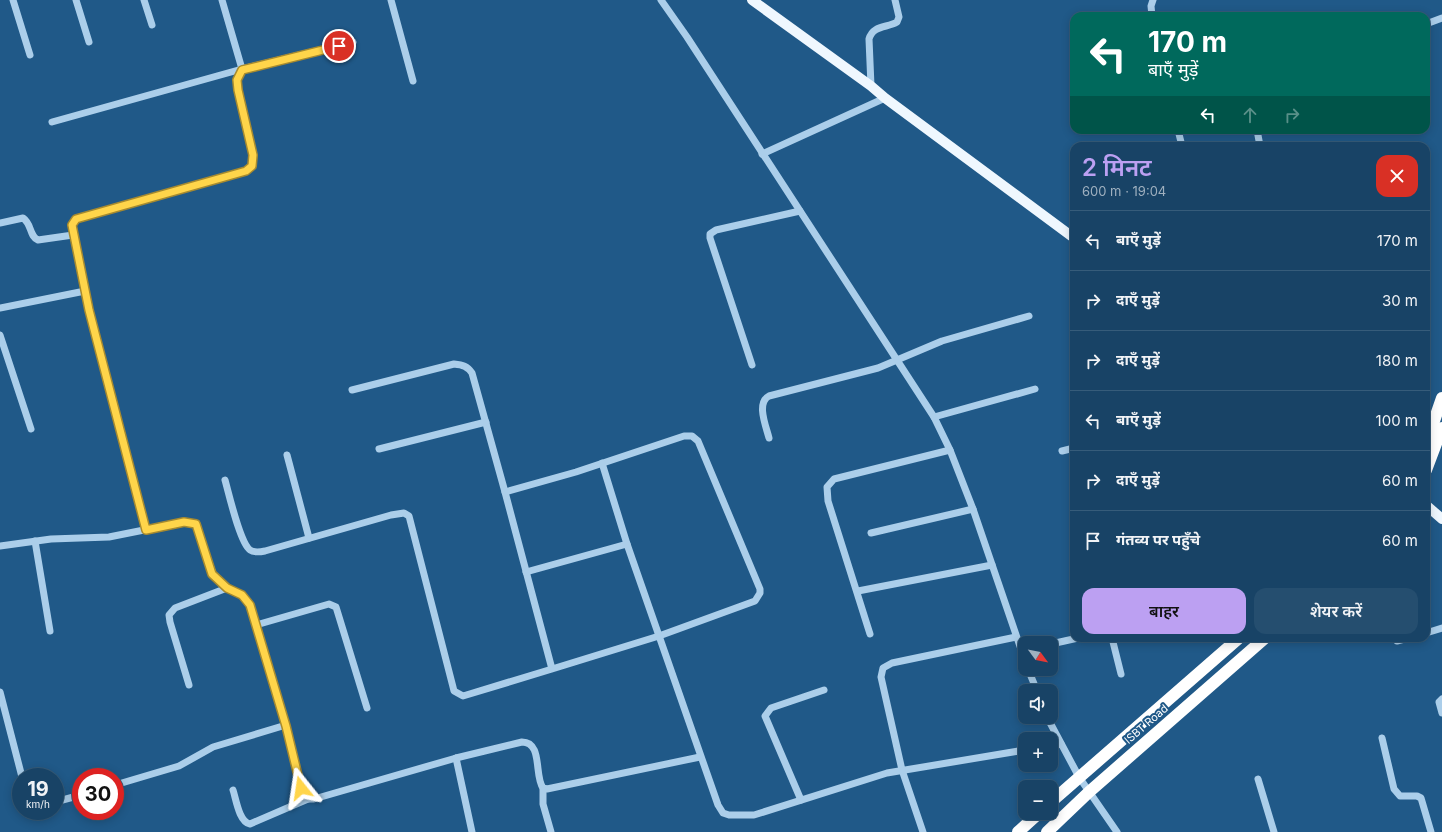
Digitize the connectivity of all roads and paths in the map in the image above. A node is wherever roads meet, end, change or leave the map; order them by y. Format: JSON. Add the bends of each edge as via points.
{"nodes":[{"id":1,"x":13,"y":0,"type":"edge"},
{"id":2,"x":76,"y":0,"type":"edge"},
{"id":3,"x":144,"y":0,"type":"edge"},
{"id":4,"x":222,"y":0,"type":"edge"},
{"id":5,"x":391,"y":0,"type":"edge"},
{"id":6,"x":661,"y":0,"type":"edge"},
{"id":7,"x":752,"y":0,"type":"edge"},
{"id":8,"x":895,"y":0,"type":"edge"},
{"id":9,"x":1153,"y":0,"type":"edge"},
{"id":10,"x":1152,"y":12,"type":"edge"},
{"id":11,"x":1442,"y":18,"type":"edge"},
{"id":12,"x":1430,"y":22,"type":"edge"},
{"id":13,"x":152,"y":25,"type":"dead end"},
{"id":14,"x":89,"y":42,"type":"dead end"},
{"id":15,"x":353,"y":42,"type":"dead end"},
{"id":16,"x":30,"y":55,"type":"dead end"},
{"id":17,"x":242,"y":70,"type":"junction"},
{"id":18,"x":413,"y":81,"type":"dead end"},
{"id":19,"x":871,"y":86,"type":"junction"},
{"id":20,"x":885,"y":98,"type":"junction"},
{"id":21,"x":52,"y":122,"type":"dead end"},
{"id":22,"x":762,"y":154,"type":"junction"},
{"id":23,"x":800,"y":211,"type":"junction"},
{"id":24,"x":0,"y":223,"type":"edge"},
{"id":25,"x":73,"y":235,"type":"junction"},
{"id":26,"x":1070,"y":235,"type":"edge"},
{"id":27,"x":85,"y":291,"type":"junction"},
{"id":28,"x":0,"y":308,"type":"edge"},
{"id":29,"x":1029,"y":316,"type":"dead end"},
{"id":30,"x":0,"y":335,"type":"edge"},
{"id":31,"x":898,"y":361,"type":"junction"},
{"id":32,"x":752,"y":366,"type":"dead end"},
{"id":33,"x":1036,"y":389,"type":"dead end"},
{"id":34,"x":352,"y":390,"type":"dead end"},
{"id":35,"x":1442,"y":398,"type":"edge"},
{"id":36,"x":934,"y":417,"type":"junction"},
{"id":37,"x":486,"y":422,"type":"junction"},
{"id":38,"x":1442,"y":428,"type":"edge"},
{"id":39,"x":31,"y":429,"type":"dead end"},
{"id":40,"x":1430,"y":432,"type":"edge"},
{"id":41,"x":769,"y":438,"type":"dead end"},
{"id":42,"x":379,"y":449,"type":"dead end"},
{"id":43,"x":1070,"y":449,"type":"edge"},
{"id":44,"x":950,"y":450,"type":"junction"},
{"id":45,"x":1062,"y":450,"type":"dead end"},
{"id":46,"x":287,"y":455,"type":"dead end"},
{"id":47,"x":1430,"y":460,"type":"edge"},
{"id":48,"x":602,"y":463,"type":"junction"},
{"id":49,"x":225,"y":480,"type":"dead end"},
{"id":50,"x":505,"y":492,"type":"junction"},
{"id":51,"x":1430,"y":508,"type":"edge"},
{"id":52,"x":973,"y":509,"type":"junction"},
{"id":53,"x":1442,"y":519,"type":"edge"},
{"id":54,"x":146,"y":530,"type":"junction"},
{"id":55,"x":870,"y":533,"type":"dead end"},
{"id":56,"x":309,"y":538,"type":"junction"},
{"id":57,"x":35,"y":541,"type":"junction"},
{"id":58,"x":627,"y":544,"type":"junction"},
{"id":59,"x":0,"y":546,"type":"edge"},
{"id":60,"x":992,"y":565,"type":"junction"},
{"id":61,"x":526,"y":572,"type":"junction"},
{"id":62,"x":227,"y":588,"type":"junction"},
{"id":63,"x":858,"y":591,"type":"junction"},
{"id":64,"x":256,"y":625,"type":"junction"},
{"id":65,"x":1442,"y":628,"type":"edge"},
{"id":66,"x":50,"y":631,"type":"dead end"},
{"id":67,"x":1430,"y":632,"type":"edge"},
{"id":68,"x":870,"y":634,"type":"dead end"},
{"id":69,"x":659,"y":636,"type":"junction"},
{"id":70,"x":1016,"y":637,"type":"junction"},
{"id":71,"x":1070,"y":640,"type":"edge"},
{"id":72,"x":1018,"y":641,"type":"edge"},
{"id":73,"x":1058,"y":642,"type":"edge"},
{"id":74,"x":1113,"y":642,"type":"edge"},
{"id":75,"x":1233,"y":642,"type":"edge"},
{"id":76,"x":1260,"y":642,"type":"edge"},
{"id":77,"x":552,"y":669,"type":"junction"},
{"id":78,"x":1121,"y":674,"type":"dead end"},
{"id":79,"x":189,"y":685,"type":"dead end"},
{"id":80,"x":824,"y":690,"type":"dead end"},
{"id":81,"x":0,"y":692,"type":"edge"},
{"id":82,"x":1442,"y":699,"type":"edge"},
{"id":83,"x":367,"y":708,"type":"dead end"},
{"id":84,"x":2,"y":710,"type":"edge"},
{"id":85,"x":1442,"y":713,"type":"edge"},
{"id":86,"x":1051,"y":724,"type":"edge"},
{"id":87,"x":286,"y":726,"type":"junction"},
{"id":88,"x":1382,"y":738,"type":"dead end"},
{"id":89,"x":1061,"y":744,"type":"junction"},
{"id":90,"x":1058,"y":745,"type":"edge"},
{"id":91,"x":1018,"y":751,"type":"edge"},
{"id":92,"x":700,"y":757,"type":"junction"},
{"id":93,"x":456,"y":758,"type":"junction"},
{"id":94,"x":19,"y":768,"type":"edge"},
{"id":95,"x":902,"y":770,"type":"junction"},
{"id":96,"x":1079,"y":777,"type":"junction"},
{"id":97,"x":1258,"y":779,"type":"dead end"},
{"id":98,"x":124,"y":782,"type":"edge"},
{"id":99,"x":543,"y":788,"type":"junction"},
{"id":100,"x":233,"y":790,"type":"dead end"},
{"id":101,"x":1089,"y":792,"type":"junction"},
{"id":102,"x":1058,"y":796,"type":"edge"},
{"id":103,"x":308,"y":799,"type":"junction"},
{"id":104,"x":801,"y":800,"type":"junction"},
{"id":105,"x":1031,"y":820,"type":"edge"},
{"id":106,"x":472,"y":832,"type":"edge"},
{"id":107,"x":551,"y":832,"type":"edge"},
{"id":108,"x":923,"y":832,"type":"edge"},
{"id":109,"x":1018,"y":832,"type":"edge"},
{"id":110,"x":1047,"y":832,"type":"edge"},
{"id":111,"x":1117,"y":832,"type":"edge"},
{"id":112,"x":1274,"y":832,"type":"edge"},
{"id":113,"x":1431,"y":832,"type":"edge"}],
"edges":[{"from":1,"to":16,"type":"street"},
{"from":2,"to":14,"type":"street"},
{"from":3,"to":13,"type":"street"},
{"from":4,"to":17,"type":"street"},
{"from":5,"to":18,"type":"street"},
{"from":6,"to":22,"type":"street"},
{"from":7,"to":19,"type":"main road"},
{"from":8,"to":19,"type":"street","via":[[899,17],[897,22],[877,28],[869,39]]},
{"from":9,"to":10,"type":"street"},
{"from":11,"to":12,"type":"street"},
{"from":15,"to":17,"type":"street"},
{"from":17,"to":21,"type":"street"},
{"from":17,"to":25,"type":"street","via":[[237,80],[253,155],[250,168],[76,219],[72,225]]},
{"from":19,"to":20,"type":"main road"},
{"from":20,"to":22,"type":"street"},
{"from":20,"to":26,"type":"main road"},
{"from":22,"to":23,"type":"street"},
{"from":23,"to":31,"type":"street"},
{"from":23,"to":32,"type":"street","via":[[716,230],[710,234]]},
{"from":24,"to":25,"type":"street","via":[[24,218],[33,237],[38,240]]},
{"from":25,"to":27,"type":"street"},
{"from":27,"to":28,"type":"street"},
{"from":27,"to":54,"type":"street"},
{"from":29,"to":31,"type":"street","via":[[942,341]]},
{"from":30,"to":39,"type":"street"},
{"from":31,"to":36,"type":"street"},
{"from":31,"to":41,"type":"street","via":[[765,398],[762,407]]},
{"from":33,"to":36,"type":"street"},
{"from":34,"to":37,"type":"street","via":[[454,364],[463,365],[472,373]]},
{"from":35,"to":40,"type":"highway"},
{"from":36,"to":44,"type":"street"},
{"from":37,"to":42,"type":"street"},
{"from":37,"to":50,"type":"street"},
{"from":38,"to":47,"type":"highway"},
{"from":43,"to":45,"type":"street"},
{"from":44,"to":52,"type":"street"},
{"from":44,"to":63,"type":"street","via":[[834,479],[828,484],[828,501]]},
{"from":46,"to":56,"type":"street"},
{"from":48,"to":50,"type":"street"},
{"from":48,"to":58,"type":"street"},
{"from":48,"to":69,"type":"street","via":[[684,436],[696,438],[760,589],[755,601]]},
{"from":49,"to":56,"type":"street","via":[[241,534],[250,550],[259,552]]},
{"from":50,"to":61,"type":"street"},
{"from":51,"to":53,"type":"main road"},
{"from":52,"to":55,"type":"street"},
{"from":52,"to":60,"type":"street"},
{"from":54,"to":57,"type":"street","via":[[102,537]]},
{"from":54,"to":62,"type":"street","via":[[184,522],[196,524],[212,574]]},
{"from":56,"to":77,"type":"street","via":[[391,515],[406,514],[410,519],[454,691],[463,696],[472,694]]},
{"from":57,"to":59,"type":"street"},
{"from":57,"to":66,"type":"street"},
{"from":58,"to":61,"type":"street"},
{"from":58,"to":69,"type":"street"},
{"from":60,"to":63,"type":"street"},
{"from":60,"to":70,"type":"street"},
{"from":61,"to":77,"type":"street"},
{"from":62,"to":64,"type":"street","via":[[245,598]]},
{"from":62,"to":79,"type":"street","via":[[176,608],[169,615]]},
{"from":63,"to":68,"type":"street"},
{"from":64,"to":83,"type":"street","via":[[329,604],[336,607]]},
{"from":64,"to":87,"type":"street"},
{"from":65,"to":67,"type":"street"},
{"from":69,"to":77,"type":"street"},
{"from":69,"to":92,"type":"street"},
{"from":70,"to":72,"type":"street"},
{"from":70,"to":95,"type":"street","via":[[892,663],[883,668],[881,677]]},
{"from":71,"to":73,"type":"street"},
{"from":74,"to":78,"type":"street"},
{"from":75,"to":96,"type":"highway"},
{"from":76,"to":101,"type":"highway","name":"ISBT Road"},
{"from":80,"to":104,"type":"street","via":[[772,708],[765,716]]},
{"from":81,"to":84,"type":"street"},
{"from":82,"to":85,"type":"street","via":[[1439,702]]},
{"from":84,"to":94,"type":"street"},
{"from":86,"to":89,"type":"street"},
{"from":87,"to":98,"type":"street","via":[[213,747],[179,766]]},
{"from":87,"to":103,"type":"street","via":[[299,781]]},
{"from":88,"to":113,"type":"street","via":[[1394,789],[1400,796],[1421,798]]},
{"from":89,"to":90,"type":"street"},
{"from":89,"to":96,"type":"street"},
{"from":91,"to":95,"type":"street"},
{"from":92,"to":99,"type":"street","via":[[549,789]]},
{"from":92,"to":104,"type":"street","via":[[723,813],[754,816]]},
{"from":93,"to":99,"type":"street","via":[[526,742],[535,750]]},
{"from":93,"to":103,"type":"street"},
{"from":93,"to":106,"type":"street"},
{"from":95,"to":104,"type":"street"},
{"from":95,"to":108,"type":"street"},
{"from":96,"to":101,"type":"street"},
{"from":96,"to":102,"type":"highway"},
{"from":97,"to":112,"type":"street"},
{"from":99,"to":107,"type":"street","via":[[543,804]]},
{"from":100,"to":103,"type":"street","via":[[242,819],[247,824]]},
{"from":101,"to":110,"type":"highway","name":"ISBT Road"},
{"from":101,"to":111,"type":"street"},
{"from":105,"to":109,"type":"highway"}]}
